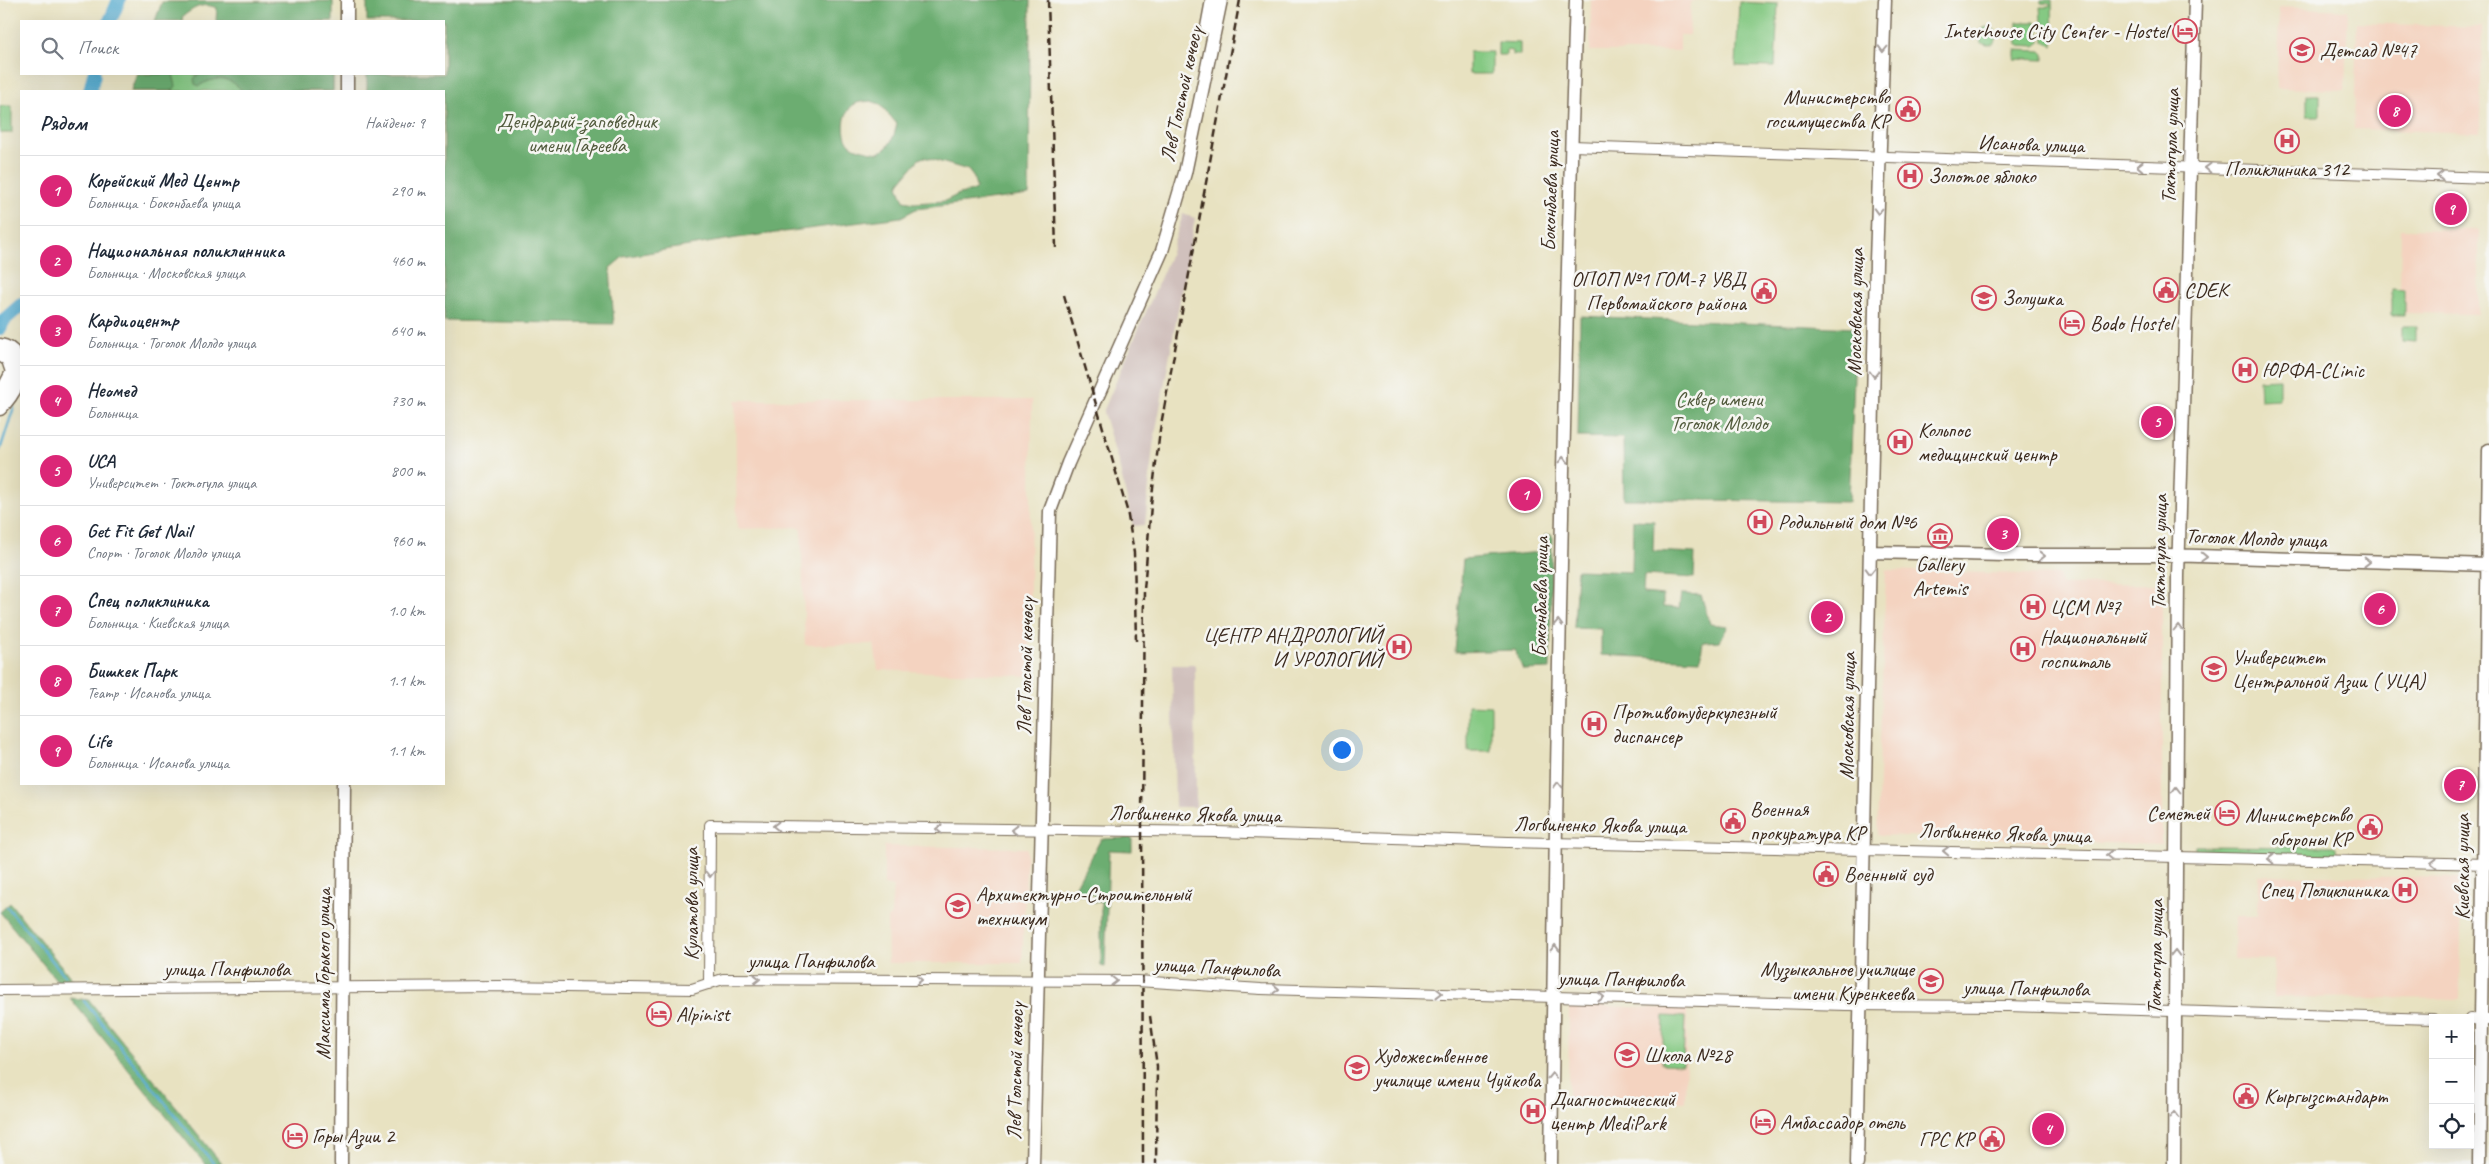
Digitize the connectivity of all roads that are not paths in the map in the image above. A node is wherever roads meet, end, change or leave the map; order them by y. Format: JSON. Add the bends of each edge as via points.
{"nodes":[{"id":1,"x":347,"y":0,"type":"edge"},
{"id":2,"x":1212,"y":0,"type":"edge"},
{"id":3,"x":1221,"y":0,"type":"edge"},
{"id":4,"x":1576,"y":0,"type":"edge"},
{"id":5,"x":1885,"y":0,"type":"edge"},
{"id":6,"x":2195,"y":0,"type":"edge"},
{"id":7,"x":347,"y":20,"type":"edge"},
{"id":8,"x":347,"y":75,"type":"edge"},
{"id":9,"x":347,"y":90,"type":"edge"},
{"id":10,"x":1572,"y":146,"type":"junction"},
{"id":11,"x":1880,"y":158,"type":"junction"},
{"id":12,"x":2189,"y":168,"type":"junction"},
{"id":13,"x":2489,"y":178,"type":"edge"},
{"id":14,"x":1177,"y":194,"type":"junction"},
{"id":15,"x":4,"y":352,"type":"edge"},
{"id":16,"x":20,"y":366,"type":"edge"},
{"id":17,"x":20,"y":375,"type":"edge"},
{"id":18,"x":0,"y":396,"type":"edge"},
{"id":19,"x":0,"y":409,"type":"edge"},
{"id":20,"x":2489,"y":450,"type":"edge"},
{"id":21,"x":1871,"y":552,"type":"junction"},
{"id":22,"x":2178,"y":556,"type":"junction"},
{"id":23,"x":2487,"y":565,"type":"edge"},
{"id":24,"x":344,"y":785,"type":"edge"},
{"id":25,"x":710,"y":825,"type":"joint"},
{"id":26,"x":1041,"y":830,"type":"junction"},
{"id":27,"x":1558,"y":843,"type":"junction"},
{"id":28,"x":1864,"y":848,"type":"junction"},
{"id":29,"x":2176,"y":856,"type":"junction"},
{"id":30,"x":2486,"y":864,"type":"edge"},
{"id":31,"x":1037,"y":981,"type":"junction"},
{"id":32,"x":709,"y":984,"type":"junction"},
{"id":33,"x":342,"y":988,"type":"junction"},
{"id":34,"x":0,"y":990,"type":"edge"},
{"id":35,"x":1553,"y":996,"type":"junction"},
{"id":36,"x":1860,"y":1005,"type":"junction"},
{"id":37,"x":2174,"y":1011,"type":"junction"},
{"id":38,"x":2429,"y":1019,"type":"edge"},
{"id":39,"x":2480,"y":1020,"type":"edge"},
{"id":40,"x":341,"y":1164,"type":"edge"},
{"id":41,"x":1033,"y":1164,"type":"edge"},
{"id":42,"x":1551,"y":1164,"type":"edge"},
{"id":43,"x":1857,"y":1164,"type":"edge"},
{"id":44,"x":2174,"y":1164,"type":"edge"},
{"id":45,"x":2479,"y":1164,"type":"edge"}],
"edges":[{"from":1,"to":7,"type":"main road"},
{"from":2,"to":14,"type":"main road","name":"Лев Толстой көчөсү","via":[[1178,173]]},
{"from":3,"to":14,"type":"main road","name":"Лев Толстой көчөсү","via":[[1185,173]]},
{"from":4,"to":10,"type":"main road","name":"Боконбаева улица"},
{"from":5,"to":11,"type":"main road","name":"Московская улица","one_way":true},
{"from":6,"to":12,"type":"main road","name":"Токтогула улица"},
{"from":8,"to":9,"type":"main road"},
{"from":10,"to":11,"type":"street","name":"Исанова улица"},
{"from":27,"to":10,"type":"main road","name":"Боконбаева улица","one_way":true,"via":[[1559,580]]},
{"from":12,"to":11,"type":"street","name":"Исанова улица","one_way":true},
{"from":11,"to":21,"type":"main road","name":"Московская улица","one_way":true},
{"from":13,"to":12,"type":"street","name":"Исанова улица","one_way":true},
{"from":12,"to":22,"type":"main road","name":"Токтогула улица"},
{"from":14,"to":26,"type":"main road","name":"Лев Толстой көчөсү","via":[[1162,251],[1050,511]]},
{"from":15,"to":16,"type":"main road","via":[[19,360]]},
{"from":15,"to":18,"type":"main road","via":[[12,372]]},
{"from":17,"to":19,"type":"main road"},
{"from":20,"to":23,"type":"main road","name":"Киевская улица"},
{"from":21,"to":22,"type":"main road","name":"Тоголок Молдо улица","one_way":true},
{"from":21,"to":28,"type":"main road","name":"Московская улица","one_way":true},
{"from":22,"to":23,"type":"main road","name":"Тоголок Молдо улица","one_way":true},
{"from":29,"to":22,"type":"main road","name":"Токтогула улица","one_way":true},
{"from":23,"to":30,"type":"main road","name":"Киевская улица"},
{"from":24,"to":33,"type":"main road","name":"Максима Горького улица"},
{"from":26,"to":25,"type":"street","name":"Логвиненко Якова улица","one_way":true},
{"from":25,"to":32,"type":"street","name":"Кулатова улица","one_way":true},
{"from":26,"to":27,"type":"street","name":"Логвиненко Якова улица"},
{"from":26,"to":31,"type":"main road","name":"Лев Толстой көчөсү"},
{"from":27,"to":28,"type":"street","name":"Логвиненко Якова улица"},
{"from":35,"to":27,"type":"main road","name":"Боконбаева улица","one_way":true},
{"from":29,"to":28,"type":"street","name":"Логвиненко Якова улица","one_way":true},
{"from":28,"to":36,"type":"main road","name":"Московская улица"},
{"from":30,"to":29,"type":"street","name":"Логвиненко Якова улица","one_way":true},
{"from":37,"to":29,"type":"main road","name":"Токтогула улица","one_way":true},
{"from":30,"to":39,"type":"main road","name":"Киевская улица"},
{"from":32,"to":31,"type":"street","name":"улица Панфилова","one_way":true,"via":[[722,979]]},
{"from":31,"to":35,"type":"street","name":"улица Панфилова","one_way":true,"via":[[1137,981],[1261,988]]},
{"from":31,"to":41,"type":"main road","name":"Лев Толстой көчөсү"},
{"from":32,"to":33,"type":"street","name":"улица Панфилова","via":[[692,988]]},
{"from":33,"to":34,"type":"street","name":"улица Панфилова"},
{"from":33,"to":40,"type":"main road","name":"Максима Горького улица"},
{"from":35,"to":36,"type":"street","name":"улица Панфилова","one_way":true},
{"from":42,"to":35,"type":"main road","name":"Боконбаева улица","one_way":true},
{"from":36,"to":37,"type":"street","name":"улица Панфилова"},
{"from":36,"to":43,"type":"main road","name":"Московская улица"},
{"from":37,"to":38,"type":"street","name":"улица Панфилова"},
{"from":44,"to":37,"type":"main road","name":"Токтогула улица","one_way":true},
{"from":39,"to":45,"type":"main road","name":"Киевская улица"}]}
